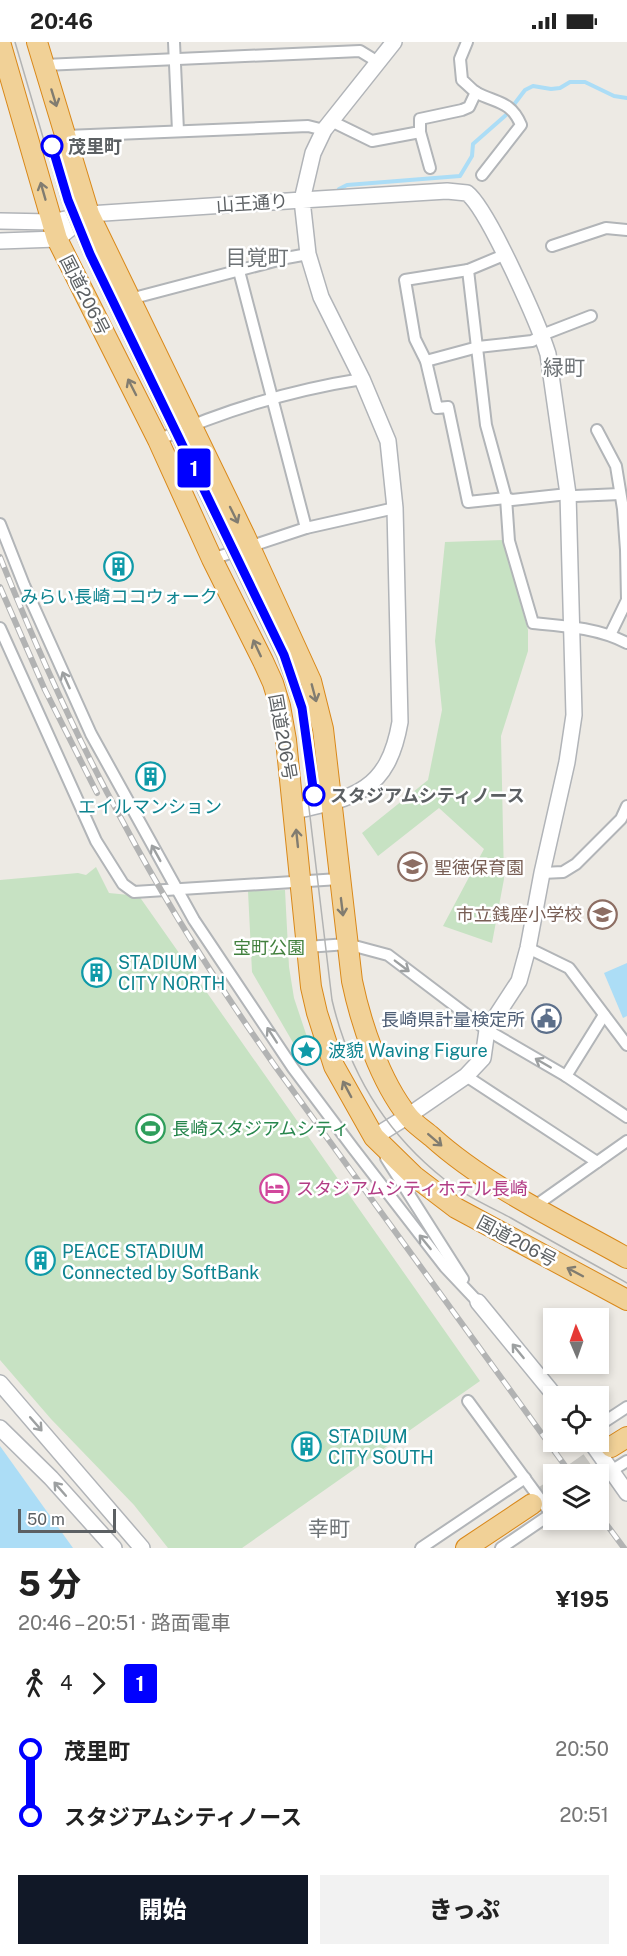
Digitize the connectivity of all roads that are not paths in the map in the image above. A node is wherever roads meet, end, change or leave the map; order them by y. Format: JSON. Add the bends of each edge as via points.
{"nodes":[{"id":1,"x":0,"y":42,"type":"edge"},
{"id":2,"x":37,"y":42,"type":"edge"},
{"id":3,"x":174,"y":42,"type":"edge"},
{"id":4,"x":394,"y":42,"type":"edge"},
{"id":5,"x":467,"y":42,"type":"edge"},
{"id":6,"x":359,"y":46,"type":"edge"},
{"id":7,"x":175,"y":59,"type":"junction"},
{"id":8,"x":378,"y":62,"type":"junction"},
{"id":9,"x":44,"y":65,"type":"junction"},
{"id":10,"x":476,"y":92,"type":"junction"},
{"id":11,"x":328,"y":126,"type":"junction"},
{"id":12,"x":178,"y":131,"type":"junction"},
{"id":13,"x":420,"y":132,"type":"junction"},
{"id":14,"x":66,"y":136,"type":"junction"},
{"id":15,"x":430,"y":168,"type":"dead end"},
{"id":16,"x":482,"y":176,"type":"dead end"},
{"id":17,"x":302,"y":200,"type":"junction"},
{"id":18,"x":89,"y":214,"type":"junction"},
{"id":19,"x":0,"y":221,"type":"edge"},
{"id":20,"x":54,"y":230,"type":"junction"},
{"id":21,"x":627,"y":230,"type":"edge"},
{"id":22,"x":0,"y":241,"type":"edge"},
{"id":23,"x":552,"y":246,"type":"dead end"},
{"id":24,"x":308,"y":254,"type":"junction"},
{"id":25,"x":504,"y":255,"type":"junction"},
{"id":26,"x":468,"y":270,"type":"junction"},
{"id":27,"x":239,"y":271,"type":"junction"},
{"id":28,"x":129,"y":299,"type":"junction"},
{"id":29,"x":591,"y":316,"type":"dead end"},
{"id":30,"x":542,"y":337,"type":"junction"},
{"id":31,"x":478,"y":347,"type":"junction"},
{"id":32,"x":426,"y":361,"type":"junction"},
{"id":33,"x":362,"y":379,"type":"junction"},
{"id":34,"x":272,"y":399,"type":"junction"},
{"id":35,"x":190,"y":424,"type":"junction"},
{"id":36,"x":597,"y":430,"type":"dead end"},
{"id":37,"x":158,"y":440,"type":"junction"},
{"id":38,"x":568,"y":494,"type":"junction"},
{"id":39,"x":620,"y":494,"type":"junction"},
{"id":40,"x":506,"y":498,"type":"junction"},
{"id":41,"x":395,"y":508,"type":"junction"},
{"id":42,"x":0,"y":524,"type":"edge"},
{"id":43,"x":306,"y":528,"type":"junction"},
{"id":44,"x":250,"y":547,"type":"junction"},
{"id":45,"x":212,"y":559,"type":"junction"},
{"id":46,"x":572,"y":627,"type":"junction"},
{"id":47,"x":0,"y":628,"type":"edge"},
{"id":48,"x":610,"y":635,"type":"junction"},
{"id":49,"x":627,"y":643,"type":"edge"},
{"id":50,"x":333,"y":803,"type":"junction"},
{"id":51,"x":627,"y":806,"type":"edge"},
{"id":52,"x":294,"y":811,"type":"junction"},
{"id":53,"x":542,"y":873,"type":"junction"},
{"id":54,"x":339,"y":879,"type":"junction"},
{"id":55,"x":301,"y":880,"type":"junction"},
{"id":56,"x":176,"y":889,"type":"junction"},
{"id":57,"x":347,"y":944,"type":"junction"},
{"id":58,"x":307,"y":947,"type":"junction"},
{"id":59,"x":528,"y":948,"type":"junction"},
{"id":60,"x":604,"y":1015,"type":"junction"},
{"id":61,"x":486,"y":1030,"type":"junction"},
{"id":62,"x":627,"y":1045,"type":"edge"},
{"id":63,"x":466,"y":1076,"type":"junction"},
{"id":64,"x":566,"y":1076,"type":"junction"},
{"id":65,"x":408,"y":1116,"type":"junction"},
{"id":66,"x":627,"y":1117,"type":"edge"},
{"id":67,"x":374,"y":1137,"type":"junction"},
{"id":68,"x":627,"y":1141,"type":"edge"},
{"id":69,"x":597,"y":1162,"type":"junction"},
{"id":70,"x":535,"y":1206,"type":"junction"},
{"id":71,"x":627,"y":1258,"type":"edge"},
{"id":72,"x":627,"y":1300,"type":"edge"},
{"id":73,"x":478,"y":1302,"type":"junction"},
{"id":74,"x":0,"y":1383,"type":"edge"},
{"id":75,"x":547,"y":1386,"type":"edge"},
{"id":76,"x":468,"y":1401,"type":"dead end"},
{"id":77,"x":627,"y":1407,"type":"edge"},
{"id":78,"x":609,"y":1419,"type":"edge"},
{"id":79,"x":0,"y":1428,"type":"edge"},
{"id":80,"x":598,"y":1452,"type":"edge"},
{"id":81,"x":627,"y":1461,"type":"edge"},
{"id":82,"x":611,"y":1471,"type":"junction"},
{"id":83,"x":525,"y":1478,"type":"junction"},
{"id":84,"x":627,"y":1493,"type":"edge"},
{"id":85,"x":532,"y":1504,"type":"tunnel mouth"},
{"id":86,"x":114,"y":1548,"type":"edge"},
{"id":87,"x":142,"y":1548,"type":"edge"},
{"id":88,"x":421,"y":1548,"type":"edge"},
{"id":89,"x":466,"y":1548,"type":"edge"},
{"id":90,"x":501,"y":1548,"type":"edge"}],
"edges":[{"from":20,"to":1,"type":"highway","name":"国道206号","one_way":true},
{"from":2,"to":9,"type":"highway","name":"国道206号"},
{"from":3,"to":7,"type":"street"},
{"from":4,"to":8,"type":"street","name":"山王通り"},
{"from":5,"to":10,"type":"street","via":[[460,72],[462,81]]},
{"from":6,"to":7,"type":"street"},
{"from":6,"to":8,"type":"street"},
{"from":7,"to":9,"type":"street"},
{"from":7,"to":12,"type":"street"},
{"from":8,"to":11,"type":"street","name":"山王通り"},
{"from":9,"to":14,"type":"highway","name":"国道206号","one_way":true},
{"from":10,"to":13,"type":"street","via":[[469,107],[420,119]]},
{"from":10,"to":16,"type":"street","via":[[511,108],[521,125]]},
{"from":11,"to":12,"type":"street"},
{"from":11,"to":13,"type":"street","via":[[372,141]]},
{"from":11,"to":17,"type":"street","name":"山王通り","via":[[313,153]]},
{"from":12,"to":14,"type":"street"},
{"from":13,"to":15,"type":"street"},
{"from":14,"to":18,"type":"highway","name":"国道206号"},
{"from":17,"to":18,"type":"street","name":"山王通り"},
{"from":17,"to":24,"type":"street"},
{"from":17,"to":25,"type":"street","via":[[467,193],[479,207]]},
{"from":18,"to":20,"type":"street"},
{"from":18,"to":28,"type":"highway","name":"国道206号"},
{"from":19,"to":20,"type":"street"},
{"from":20,"to":22,"type":"street"},
{"from":37,"to":20,"type":"highway","name":"国道206号","one_way":true},
{"from":21,"to":23,"type":"street","via":[[606,228]]},
{"from":24,"to":27,"type":"street"},
{"from":24,"to":33,"type":"street","via":[[321,297]]},
{"from":25,"to":26,"type":"street"},
{"from":25,"to":30,"type":"street"},
{"from":26,"to":31,"type":"street"},
{"from":26,"to":32,"type":"street","via":[[405,280],[415,339]]},
{"from":27,"to":28,"type":"street"},
{"from":27,"to":34,"type":"street"},
{"from":28,"to":35,"type":"highway","name":"国道206号"},
{"from":29,"to":30,"type":"street"},
{"from":30,"to":31,"type":"street","via":[[532,342]]},
{"from":30,"to":38,"type":"street","via":[[548,354]]},
{"from":31,"to":32,"type":"street"},
{"from":31,"to":40,"type":"street","via":[[486,425]]},
{"from":32,"to":40,"type":"street","via":[[437,408],[448,407],[468,502]]},
{"from":33,"to":34,"type":"street"},
{"from":33,"to":41,"type":"street","via":[[388,441]]},
{"from":34,"to":35,"type":"street"},
{"from":34,"to":43,"type":"street"},
{"from":35,"to":37,"type":"street"},
{"from":35,"to":44,"type":"highway","name":"国道206号","one_way":true},
{"from":36,"to":39,"type":"street","via":[[616,466]]},
{"from":37,"to":45,"type":"highway","name":"国道206号"},
{"from":38,"to":39,"type":"street"},
{"from":38,"to":40,"type":"street"},
{"from":38,"to":46,"type":"street"},
{"from":39,"to":48,"type":"street","via":[[627,600]]},
{"from":40,"to":46,"type":"street","via":[[509,541],[533,623]]},
{"from":41,"to":43,"type":"street"},
{"from":41,"to":50,"type":"street","via":[[398,734],[382,773],[366,788]]},
{"from":56,"to":42,"type":"street","one_way":true,"via":[[91,734]]},
{"from":43,"to":44,"type":"street"},
{"from":44,"to":45,"type":"street"},
{"from":44,"to":50,"type":"highway","name":"国道206号","one_way":true,"via":[[311,681]]},
{"from":52,"to":45,"type":"highway","name":"国道206号","one_way":true,"via":[[280,706],[273,683]]},
{"from":46,"to":48,"type":"street"},
{"from":46,"to":53,"type":"street","via":[[574,714]]},
{"from":47,"to":56,"type":"street","via":[[96,841],[123,884],[134,892]]},
{"from":48,"to":49,"type":"street"},
{"from":50,"to":52,"type":"street"},
{"from":50,"to":54,"type":"highway","name":"国道206号"},
{"from":51,"to":53,"type":"street","via":[[621,819],[576,864],[563,872]]},
{"from":55,"to":52,"type":"highway","name":"国道206号","one_way":true},
{"from":53,"to":59,"type":"street"},
{"from":54,"to":55,"type":"street"},
{"from":54,"to":57,"type":"highway","name":"国道206号","one_way":true},
{"from":55,"to":56,"type":"street"},
{"from":55,"to":58,"type":"highway","name":"国道206号"},
{"from":73,"to":56,"type":"street","one_way":true,"via":[[407,1219],[300,1077]]},
{"from":57,"to":58,"type":"street"},
{"from":57,"to":61,"type":"street","one_way":true,"via":[[388,955]]},
{"from":57,"to":65,"type":"highway","name":"国道206号","via":[[357,1005],[371,1049]]},
{"from":67,"to":58,"type":"highway","name":"国道206号","one_way":true,"via":[[334,1066],[317,1013]]},
{"from":59,"to":60,"type":"street","via":[[569,968]]},
{"from":59,"to":61,"type":"street","via":[[519,981]]},
{"from":60,"to":62,"type":"street"},
{"from":60,"to":64,"type":"street"},
{"from":61,"to":63,"type":"street","via":[[483,1058]]},
{"from":64,"to":61,"type":"street","one_way":true},
{"from":63,"to":65,"type":"street"},
{"from":63,"to":69,"type":"street"},
{"from":64,"to":66,"type":"street"},
{"from":65,"to":67,"type":"street"},
{"from":65,"to":70,"type":"highway","name":"国道206号","one_way":true,"via":[[477,1173]]},
{"from":72,"to":67,"type":"highway","name":"国道206号","one_way":true,"via":[[456,1208],[414,1176]]},
{"from":67,"to":73,"type":"street"},
{"from":68,"to":69,"type":"street"},
{"from":69,"to":70,"type":"street"},
{"from":70,"to":71,"type":"highway","name":"国道206号"},
{"from":75,"to":73,"type":"street","one_way":true},
{"from":74,"to":87,"type":"street","one_way":true},
{"from":76,"to":83,"type":"street"},
{"from":77,"to":78,"type":"street"},
{"from":86,"to":79,"type":"street","one_way":true},
{"from":80,"to":82,"type":"street"},
{"from":81,"to":82,"type":"street"},
{"from":82,"to":84,"type":"street"},
{"from":83,"to":88,"type":"street"},
{"from":83,"to":90,"type":"street","via":[[550,1514]]},
{"from":85,"to":89,"type":"highway"}]}
